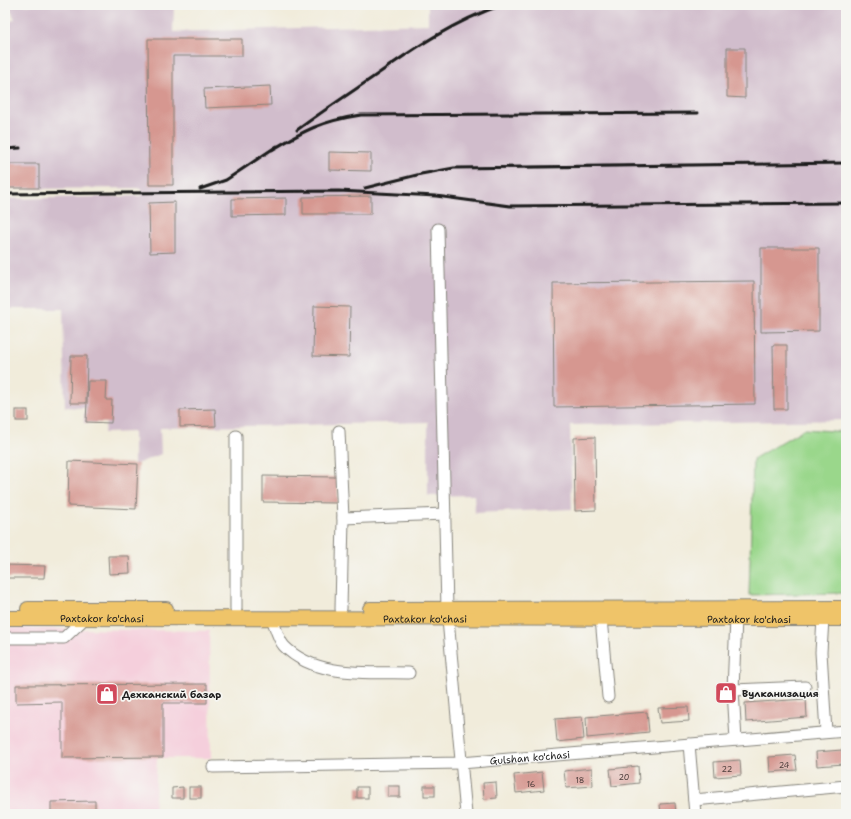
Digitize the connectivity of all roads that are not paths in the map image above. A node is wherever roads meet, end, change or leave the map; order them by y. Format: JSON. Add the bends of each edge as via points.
{"nodes":[{"id":1,"x":438,"y":229,"type":"dead end"},
{"id":2,"x":339,"y":431,"type":"dead end"},
{"id":3,"x":236,"y":436,"type":"dead end"},
{"id":4,"x":445,"y":514,"type":"junction"},
{"id":5,"x":343,"y":518,"type":"junction"},
{"id":6,"x":846,"y":608,"type":"edge"},
{"id":7,"x":5,"y":609,"type":"edge"},
{"id":8,"x":236,"y":609,"type":"junction"},
{"id":9,"x":341,"y":609,"type":"junction"},
{"id":10,"x":448,"y":614,"type":"junction"},
{"id":11,"x":5,"y":618,"type":"edge"},
{"id":12,"x":272,"y":618,"type":"junction"},
{"id":13,"x":601,"y":618,"type":"junction"},
{"id":14,"x":736,"y":618,"type":"junction"},
{"id":15,"x":84,"y":619,"type":"junction"},
{"id":16,"x":823,"y":619,"type":"junction"},
{"id":17,"x":846,"y":619,"type":"edge"},
{"id":18,"x":5,"y":638,"type":"edge"},
{"id":19,"x":409,"y":673,"type":"dead end"},
{"id":20,"x":805,"y":687,"type":"dead end"},
{"id":21,"x":733,"y":690,"type":"junction"},
{"id":22,"x":608,"y":697,"type":"dead end"},
{"id":23,"x":846,"y":731,"type":"edge"},
{"id":24,"x":826,"y":732,"type":"junction"},
{"id":25,"x":736,"y":740,"type":"junction"},
{"id":26,"x":689,"y":744,"type":"junction"},
{"id":27,"x":461,"y":763,"type":"junction"},
{"id":28,"x":213,"y":767,"type":"dead end"},
{"id":29,"x":846,"y":786,"type":"edge"},
{"id":30,"x":694,"y":800,"type":"junction"},
{"id":31,"x":466,"y":814,"type":"edge"},
{"id":32,"x":695,"y":814,"type":"edge"}],
"edges":[{"from":1,"to":4,"type":"street"},
{"from":2,"to":5,"type":"street"},
{"from":3,"to":8,"type":"street"},
{"from":4,"to":5,"type":"street"},
{"from":4,"to":10,"type":"street"},
{"from":5,"to":9,"type":"street"},
{"from":6,"to":10,"type":"main road","name":"Paxtakor ko'chasi"},
{"from":7,"to":8,"type":"main road","name":"Paxtakor ko'chasi"},
{"from":8,"to":9,"type":"main road","name":"Paxtakor ko'chasi"},
{"from":9,"to":10,"type":"main road","name":"Paxtakor ko'chasi"},
{"from":10,"to":12,"type":"main road","name":"Paxtakor ko'chasi"},
{"from":10,"to":13,"type":"main road","name":"Paxtakor ko'chasi"},
{"from":10,"to":27,"type":"street"},
{"from":11,"to":15,"type":"main road","name":"Paxtakor ko'chasi"},
{"from":12,"to":15,"type":"main road","name":"Paxtakor ko'chasi"},
{"from":12,"to":19,"type":"street","via":[[283,645],[298,657],[328,670]]},
{"from":13,"to":14,"type":"main road","name":"Paxtakor ko'chasi"},
{"from":13,"to":22,"type":"street"},
{"from":14,"to":16,"type":"main road","name":"Paxtakor ko'chasi"},
{"from":14,"to":21,"type":"street"},
{"from":15,"to":18,"type":"street","via":[[64,638]]},
{"from":16,"to":17,"type":"main road","name":"Paxtakor ko'chasi"},
{"from":16,"to":24,"type":"street","via":[[821,652]]},
{"from":20,"to":21,"type":"street"},
{"from":21,"to":25,"type":"street"},
{"from":23,"to":24,"type":"street","name":"Gulshan ko'chasi"},
{"from":24,"to":25,"type":"street","name":"Gulshan ko'chasi"},
{"from":25,"to":26,"type":"street","name":"Gulshan ko'chasi"},
{"from":26,"to":27,"type":"street","name":"Gulshan ko'chasi"},
{"from":26,"to":30,"type":"street"},
{"from":27,"to":28,"type":"street","name":"Gulshan ko'chasi"},
{"from":27,"to":31,"type":"street"},
{"from":29,"to":30,"type":"street"},
{"from":30,"to":32,"type":"street"}]}
